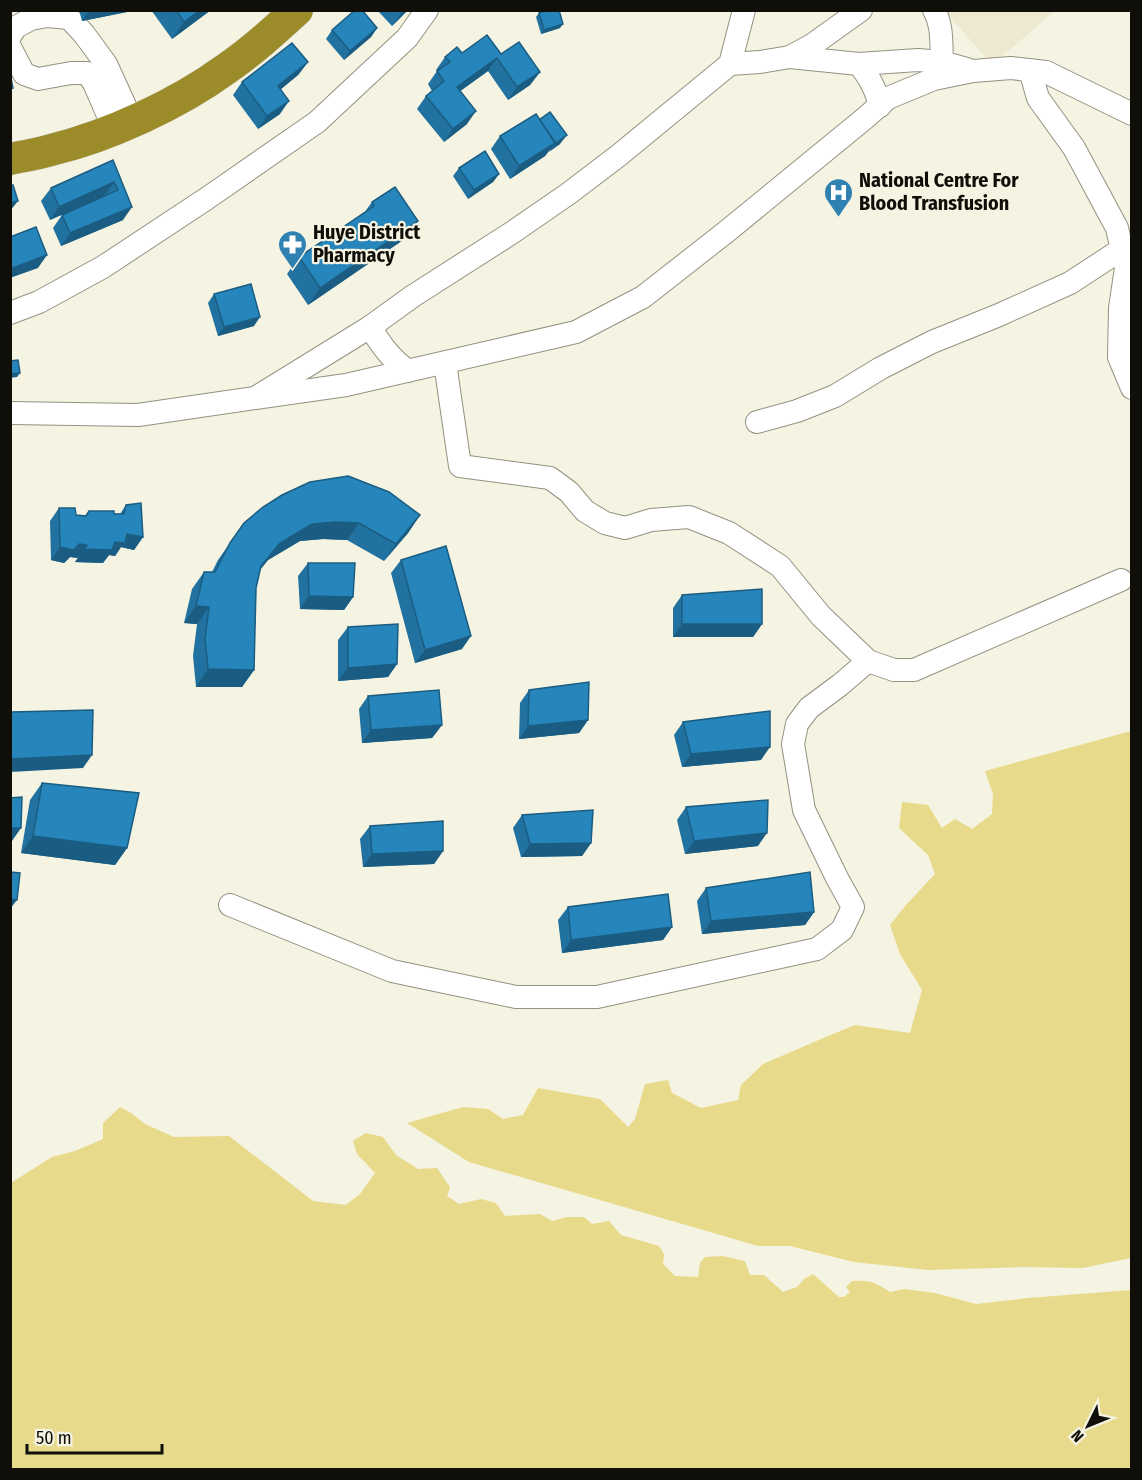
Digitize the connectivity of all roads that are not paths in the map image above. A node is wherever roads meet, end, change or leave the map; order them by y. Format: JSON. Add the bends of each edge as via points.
{"nodes":[{"id":1,"x":297,"y":10,"type":"edge"},
{"id":2,"x":427,"y":10,"type":"edge"},
{"id":3,"x":744,"y":10,"type":"edge"},
{"id":4,"x":861,"y":10,"type":"edge"},
{"id":5,"x":934,"y":10,"type":"edge"},
{"id":6,"x":10,"y":36,"type":"edge"},
{"id":7,"x":10,"y":47,"type":"edge"},
{"id":8,"x":790,"y":57,"type":"junction"},
{"id":9,"x":942,"y":62,"type":"junction"},
{"id":10,"x":730,"y":63,"type":"junction"},
{"id":11,"x":859,"y":64,"type":"junction"},
{"id":12,"x":1030,"y":70,"type":"junction"},
{"id":13,"x":973,"y":71,"type":"junction"},
{"id":14,"x":880,"y":106,"type":"junction"},
{"id":15,"x":1131,"y":114,"type":"edge"},
{"id":16,"x":123,"y":125,"type":"junction"},
{"id":17,"x":10,"y":159,"type":"edge"},
{"id":18,"x":1122,"y":249,"type":"junction"},
{"id":19,"x":10,"y":313,"type":"edge"},
{"id":20,"x":370,"y":327,"type":"junction"},
{"id":21,"x":445,"y":363,"type":"junction"},
{"id":22,"x":408,"y":371,"type":"junction"},
{"id":23,"x":1131,"y":388,"type":"edge"},
{"id":24,"x":255,"y":398,"type":"junction"},
{"id":25,"x":10,"y":413,"type":"edge"},
{"id":26,"x":757,"y":422,"type":"dead end"},
{"id":27,"x":1121,"y":580,"type":"dead end"},
{"id":28,"x":868,"y":661,"type":"junction"},
{"id":29,"x":230,"y":905,"type":"dead end"}],
"edges":[{"from":1,"to":16,"type":"highway","via":[[226,69],[181,97]]},
{"from":2,"to":19,"type":"street","via":[[407,38],[317,122],[103,267]]},
{"from":3,"to":10,"type":"street"},
{"from":4,"to":8,"type":"street"},
{"from":5,"to":9,"type":"street","via":[[939,18]]},
{"from":6,"to":16,"type":"street","via":[[16,27],[31,19],[69,18],[106,64]]},
{"from":7,"to":16,"type":"street","via":[[24,74],[38,79],[87,73]]},
{"from":8,"to":10,"type":"street"},
{"from":8,"to":11,"type":"street"},
{"from":9,"to":11,"type":"street"},
{"from":9,"to":13,"type":"street"},
{"from":10,"to":20,"type":"street","via":[[568,194]]},
{"from":11,"to":14,"type":"street","via":[[876,88]]},
{"from":12,"to":13,"type":"street"},
{"from":12,"to":15,"type":"street","via":[[1046,72]]},
{"from":12,"to":18,"type":"street","via":[[1038,98],[1074,148],[1117,228]]},
{"from":13,"to":14,"type":"street","via":[[934,79],[888,98]]},
{"from":14,"to":21,"type":"street","via":[[643,297],[576,332]]},
{"from":16,"to":17,"type":"highway","via":[[52,150]]},
{"from":18,"to":23,"type":"street","via":[[1126,268],[1119,357]]},
{"from":18,"to":26,"type":"street","via":[[1070,283],[932,342],[835,396]]},
{"from":20,"to":22,"type":"street","via":[[391,357]]},
{"from":20,"to":24,"type":"street"},
{"from":21,"to":22,"type":"street"},
{"from":21,"to":28,"type":"street","via":[[460,465],[550,478],[585,511],[605,523],[625,528],[651,520],[689,517],[729,533],[780,566],[821,616]]},
{"from":22,"to":24,"type":"street","via":[[346,385]]},
{"from":24,"to":25,"type":"street","via":[[138,415]]},
{"from":27,"to":28,"type":"street","via":[[914,669],[894,670]]},
{"from":28,"to":29,"type":"street","via":[[809,708],[797,724],[793,744],[804,810],[853,907],[842,930],[818,949],[597,997],[516,997],[392,971]]}]}
